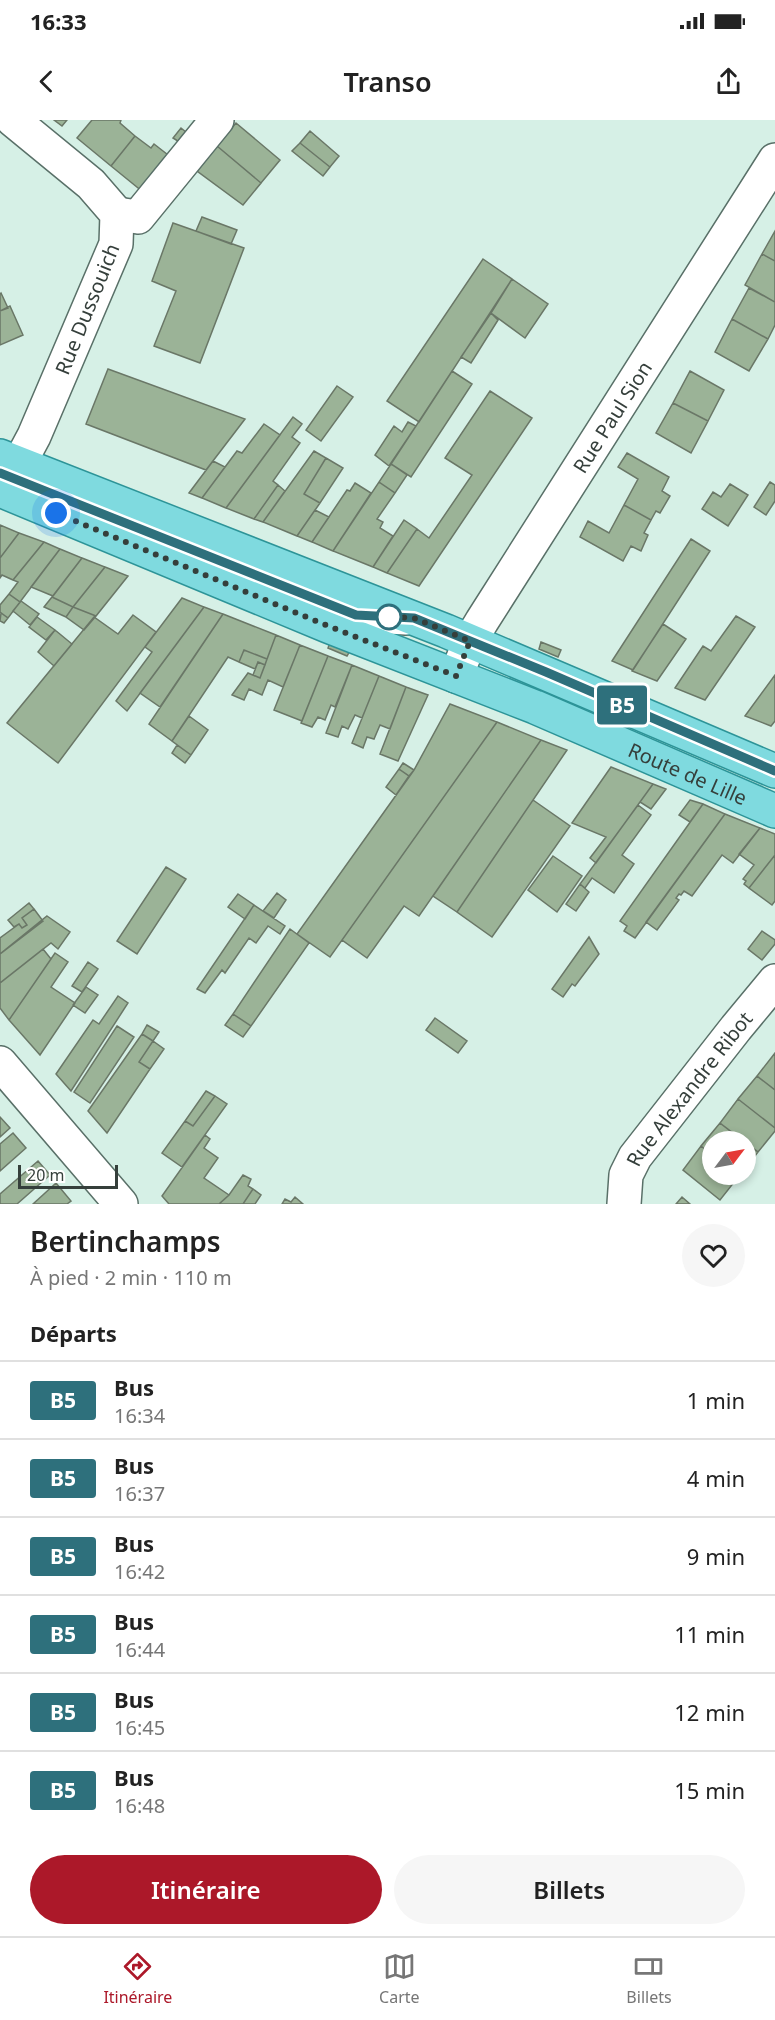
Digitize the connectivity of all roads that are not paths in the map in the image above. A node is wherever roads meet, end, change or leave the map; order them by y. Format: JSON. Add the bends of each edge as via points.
{"nodes":[{"id":1,"x":13,"y":120,"type":"edge"},
{"id":2,"x":217,"y":120,"type":"edge"},
{"id":3,"x":775,"y":160,"type":"edge"},
{"id":4,"x":117,"y":214,"type":"junction"},
{"id":5,"x":6,"y":464,"type":"edge"},
{"id":6,"x":0,"y":490,"type":"edge"},
{"id":7,"x":470,"y":641,"type":"junction"},
{"id":8,"x":456,"y":676,"type":"junction"},
{"id":9,"x":775,"y":771,"type":"edge"},
{"id":10,"x":775,"y":811,"type":"edge"},
{"id":11,"x":775,"y":981,"type":"edge"},
{"id":12,"x":0,"y":1063,"type":"edge"},
{"id":13,"x":121,"y":1204,"type":"edge"},
{"id":14,"x":624,"y":1204,"type":"edge"}],
"edges":[{"from":1,"to":4,"type":"street","via":[[91,184]]},
{"from":2,"to":4,"type":"street","via":[[138,217]]},
{"from":3,"to":7,"type":"street","name":"Rue Paul Sion"},
{"from":4,"to":5,"type":"street","name":"Rue Dussouich","via":[[116,244],[34,436]]},
{"from":5,"to":7,"type":"main road","name":"Route de Lille"},
{"from":6,"to":8,"type":"main road","name":"Route de Lille"},
{"from":7,"to":8,"type":"street","name":"Rue Paul Sion"},
{"from":7,"to":9,"type":"main road","name":"Route de Lille"},
{"from":8,"to":10,"type":"main road","name":"Route de Lille","via":[[632,747]]},
{"from":11,"to":14,"type":"street","name":"Rue Alexandre Ribot","via":[[635,1157],[626,1175]]},
{"from":12,"to":13,"type":"street"}]}
